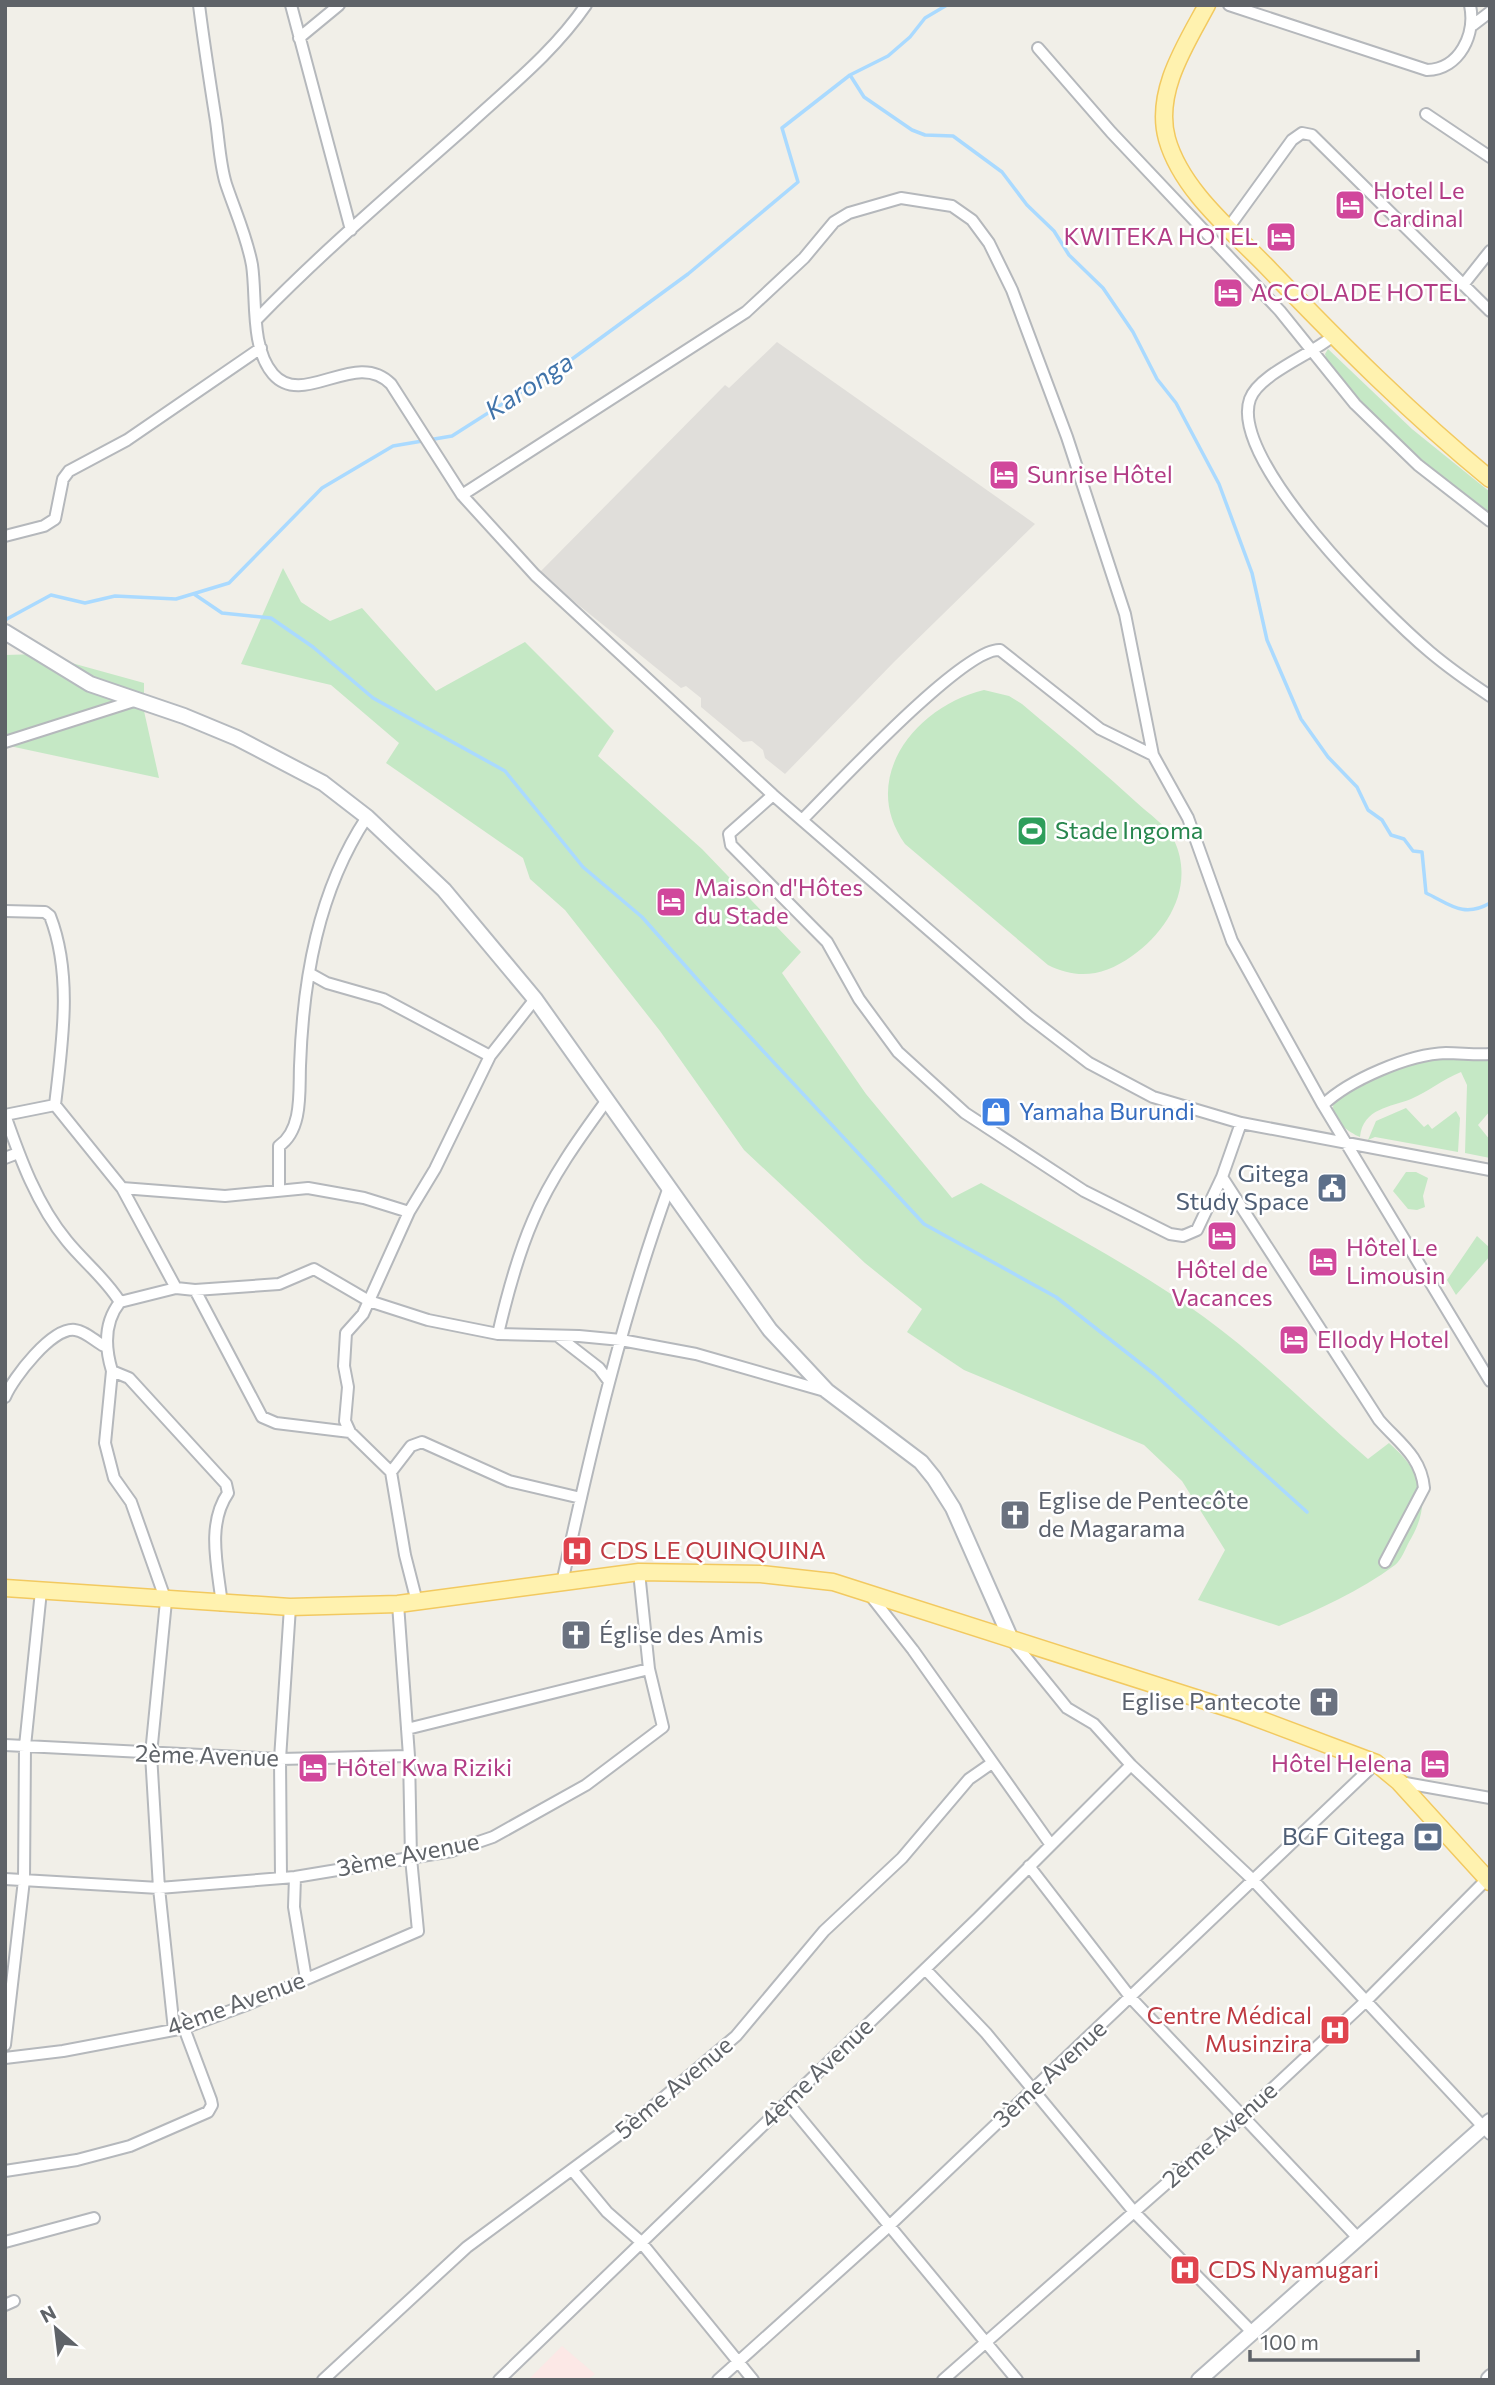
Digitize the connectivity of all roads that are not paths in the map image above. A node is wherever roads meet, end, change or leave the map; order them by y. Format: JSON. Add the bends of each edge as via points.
{"nodes":[{"id":1,"x":199,"y":5,"type":"edge"},
{"id":2,"x":291,"y":5,"type":"edge"},
{"id":3,"x":339,"y":5,"type":"edge"},
{"id":4,"x":586,"y":5,"type":"edge"},
{"id":5,"x":1207,"y":5,"type":"edge"},
{"id":6,"x":1229,"y":5,"type":"edge"},
{"id":7,"x":1470,"y":5,"type":"edge"},
{"id":8,"x":1490,"y":12,"type":"edge"},
{"id":9,"x":1473,"y":24,"type":"junction"},
{"id":10,"x":299,"y":38,"type":"junction"},
{"id":11,"x":1038,"y":48,"type":"dead end"},
{"id":12,"x":1426,"y":114,"type":"dead end"},
{"id":13,"x":1490,"y":158,"type":"edge"},
{"id":14,"x":1229,"y":227,"type":"junction"},
{"id":15,"x":351,"y":230,"type":"junction"},
{"id":16,"x":1490,"y":251,"type":"edge"},
{"id":17,"x":1462,"y":285,"type":"junction"},
{"id":18,"x":1490,"y":311,"type":"edge"},
{"id":19,"x":257,"y":319,"type":"junction"},
{"id":20,"x":1333,"y":336,"type":"junction"},
{"id":21,"x":261,"y":348,"type":"junction"},
{"id":22,"x":1313,"y":351,"type":"junction"},
{"id":23,"x":1490,"y":479,"type":"edge"},
{"id":24,"x":462,"y":495,"type":"junction"},
{"id":25,"x":1490,"y":521,"type":"edge"},
{"id":26,"x":5,"y":536,"type":"edge"},
{"id":27,"x":5,"y":632,"type":"edge"},
{"id":28,"x":1490,"y":696,"type":"edge"},
{"id":29,"x":137,"y":700,"type":"junction"},
{"id":30,"x":5,"y":742,"type":"edge"},
{"id":31,"x":1153,"y":755,"type":"junction"},
{"id":32,"x":773,"y":795,"type":"junction"},
{"id":33,"x":367,"y":817,"type":"junction"},
{"id":34,"x":803,"y":819,"type":"junction"},
{"id":35,"x":5,"y":911,"type":"edge"},
{"id":36,"x":309,"y":973,"type":"junction"},
{"id":37,"x":535,"y":999,"type":"junction"},
{"id":38,"x":1490,"y":1054,"type":"edge"},
{"id":39,"x":490,"y":1056,"type":"junction"},
{"id":40,"x":607,"y":1100,"type":"junction"},
{"id":41,"x":55,"y":1105,"type":"junction"},
{"id":42,"x":1323,"y":1105,"type":"junction"},
{"id":43,"x":5,"y":1115,"type":"edge"},
{"id":44,"x":1241,"y":1123,"type":"junction"},
{"id":45,"x":1345,"y":1143,"type":"junction"},
{"id":46,"x":18,"y":1153,"type":"junction"},
{"id":47,"x":5,"y":1158,"type":"edge"},
{"id":48,"x":1490,"y":1170,"type":"edge"},
{"id":49,"x":1222,"y":1178,"type":"junction"},
{"id":50,"x":668,"y":1187,"type":"junction"},
{"id":51,"x":122,"y":1188,"type":"junction"},
{"id":52,"x":279,"y":1189,"type":"junction"},
{"id":53,"x":409,"y":1212,"type":"junction"},
{"id":54,"x":176,"y":1288,"type":"junction"},
{"id":55,"x":195,"y":1290,"type":"junction"},
{"id":56,"x":120,"y":1301,"type":"junction"},
{"id":57,"x":369,"y":1301,"type":"junction"},
{"id":58,"x":498,"y":1334,"type":"junction"},
{"id":59,"x":559,"y":1337,"type":"junction"},
{"id":60,"x":621,"y":1340,"type":"junction"},
{"id":61,"x":104,"y":1346,"type":"junction"},
{"id":62,"x":112,"y":1371,"type":"junction"},
{"id":63,"x":608,"y":1380,"type":"junction"},
{"id":64,"x":1490,"y":1381,"type":"edge"},
{"id":65,"x":827,"y":1391,"type":"junction"},
{"id":66,"x":5,"y":1396,"type":"edge"},
{"id":67,"x":350,"y":1432,"type":"junction"},
{"id":68,"x":391,"y":1472,"type":"junction"},
{"id":69,"x":581,"y":1498,"type":"junction"},
{"id":70,"x":1385,"y":1563,"type":"dead end"},
{"id":71,"x":639,"y":1572,"type":"junction"},
{"id":72,"x":562,"y":1583,"type":"junction"},
{"id":73,"x":5,"y":1588,"type":"edge"},
{"id":74,"x":865,"y":1590,"type":"junction"},
{"id":75,"x":41,"y":1591,"type":"junction"},
{"id":76,"x":166,"y":1601,"type":"junction"},
{"id":77,"x":417,"y":1602,"type":"junction"},
{"id":78,"x":398,"y":1604,"type":"junction"},
{"id":79,"x":222,"y":1605,"type":"junction"},
{"id":80,"x":290,"y":1607,"type":"junction"},
{"id":81,"x":1010,"y":1637,"type":"junction"},
{"id":82,"x":649,"y":1669,"type":"junction"},
{"id":83,"x":407,"y":1729,"type":"junction"},
{"id":84,"x":5,"y":1745,"type":"edge"},
{"id":85,"x":25,"y":1746,"type":"junction"},
{"id":86,"x":151,"y":1754,"type":"junction"},
{"id":87,"x":409,"y":1756,"type":"junction"},
{"id":88,"x":280,"y":1759,"type":"junction"},
{"id":89,"x":992,"y":1763,"type":"junction"},
{"id":90,"x":1376,"y":1763,"type":"junction"},
{"id":91,"x":1131,"y":1765,"type":"junction"},
{"id":92,"x":1399,"y":1782,"type":"junction"},
{"id":93,"x":1490,"y":1798,"type":"edge"},
{"id":94,"x":1051,"y":1845,"type":"junction"},
{"id":95,"x":411,"y":1858,"type":"junction"},
{"id":96,"x":1029,"y":1866,"type":"junction"},
{"id":97,"x":281,"y":1877,"type":"junction"},
{"id":98,"x":295,"y":1877,"type":"junction"},
{"id":99,"x":5,"y":1879,"type":"edge"},
{"id":100,"x":1252,"y":1879,"type":"junction"},
{"id":101,"x":24,"y":1880,"type":"junction"},
{"id":102,"x":1489,"y":1880,"type":"edge"},
{"id":103,"x":159,"y":1888,"type":"junction"},
{"id":104,"x":925,"y":1969,"type":"junction"},
{"id":105,"x":306,"y":1979,"type":"junction"},
{"id":106,"x":1131,"y":1998,"type":"junction"},
{"id":107,"x":1365,"y":2003,"type":"junction"},
{"id":108,"x":179,"y":2029,"type":"junction"},
{"id":109,"x":5,"y":2045,"type":"edge"},
{"id":110,"x":5,"y":2058,"type":"edge"},
{"id":111,"x":1033,"y":2090,"type":"junction"},
{"id":112,"x":788,"y":2102,"type":"junction"},
{"id":113,"x":1242,"y":2117,"type":"junction"},
{"id":114,"x":1488,"y":2127,"type":"edge"},
{"id":115,"x":5,"y":2171,"type":"edge"},
{"id":116,"x":573,"y":2171,"type":"junction"},
{"id":117,"x":1135,"y":2213,"type":"junction"},
{"id":118,"x":94,"y":2218,"type":"dead end"},
{"id":119,"x":888,"y":2227,"type":"junction"},
{"id":120,"x":1358,"y":2238,"type":"junction"},
{"id":121,"x":640,"y":2241,"type":"junction"},
{"id":122,"x":5,"y":2242,"type":"edge"},
{"id":123,"x":1251,"y":2331,"type":"junction"},
{"id":124,"x":985,"y":2343,"type":"junction"},
{"id":125,"x":737,"y":2362,"type":"junction"},
{"id":126,"x":505,"y":2378,"type":"edge"},
{"id":127,"x":323,"y":2380,"type":"edge"},
{"id":128,"x":718,"y":2380,"type":"edge"},
{"id":129,"x":753,"y":2380,"type":"edge"},
{"id":130,"x":943,"y":2380,"type":"edge"},
{"id":131,"x":1017,"y":2380,"type":"edge"},
{"id":132,"x":1199,"y":2380,"type":"edge"}],
"edges":[{"from":1,"to":19,"type":"street","via":[[226,184],[239,212],[252,266]]},
{"from":2,"to":10,"type":"street"},
{"from":3,"to":10,"type":"street"},
{"from":4,"to":15,"type":"street","via":[[537,63]]},
{"from":5,"to":14,"type":"main road","via":[[1174,69],[1164,113],[1167,139],[1181,170]]},
{"from":6,"to":9,"type":"street","via":[[1427,70],[1452,62]]},
{"from":7,"to":9,"type":"street"},
{"from":8,"to":9,"type":"street"},
{"from":10,"to":15,"type":"street"},
{"from":11,"to":22,"type":"street"},
{"from":12,"to":13,"type":"street"},
{"from":14,"to":17,"type":"street","via":[[1292,140],[1302,133],[1312,135]]},
{"from":14,"to":20,"type":"main road"},
{"from":15,"to":19,"type":"street"},
{"from":16,"to":17,"type":"street"},
{"from":17,"to":18,"type":"street"},
{"from":19,"to":21,"type":"street"},
{"from":20,"to":22,"type":"street"},
{"from":20,"to":23,"type":"main road","via":[[1409,410]]},
{"from":21,"to":24,"type":"street","via":[[273,374],[297,385],[372,370],[382,374]]},
{"from":21,"to":26,"type":"street","via":[[138,433],[69,471],[54,519]]},
{"from":22,"to":25,"type":"street","via":[[1386,437]]},
{"from":22,"to":28,"type":"street","via":[[1265,380],[1251,397],[1248,422],[1258,453],[1291,506],[1345,566],[1428,650]]},
{"from":24,"to":31,"type":"street","via":[[746,312],[804,258],[834,222],[849,213],[901,198],[952,206],[972,220],[989,243],[1012,290],[1068,437],[1125,614]]},
{"from":24,"to":32,"type":"street","via":[[534,575]]},
{"from":27,"to":29,"type":"street","via":[[90,684]]},
{"from":29,"to":30,"type":"street"},
{"from":29,"to":33,"type":"street","via":[[277,757],[323,783]]},
{"from":31,"to":34,"type":"street","via":[[1100,729],[1045,683],[1000,650],[993,650],[925,700]]},
{"from":31,"to":42,"type":"street","via":[[1188,818],[1247,972]]},
{"from":32,"to":34,"type":"street"},
{"from":32,"to":49,"type":"street","via":[[729,834],[731,845],[827,942],[864,1006],[898,1052],[965,1113],[1084,1191],[1177,1236],[1197,1230]]},
{"from":33,"to":36,"type":"street","via":[[338,867],[325,901]]},
{"from":33,"to":37,"type":"street","via":[[444,890]]},
{"from":34,"to":44,"type":"street","via":[[1029,1017],[1089,1063],[1153,1097]]},
{"from":35,"to":41,"type":"street","via":[[45,912],[52,921],[64,992]]},
{"from":36,"to":39,"type":"street","via":[[383,999]]},
{"from":36,"to":52,"type":"street","via":[[298,1110],[279,1146]]},
{"from":37,"to":39,"type":"street"},
{"from":37,"to":40,"type":"street"},
{"from":38,"to":42,"type":"street","via":[[1427,1056],[1355,1082]]},
{"from":39,"to":53,"type":"street"},
{"from":40,"to":50,"type":"street"},
{"from":40,"to":58,"type":"street","via":[[533,1218],[510,1282]]},
{"from":41,"to":43,"type":"street"},
{"from":41,"to":51,"type":"street"},
{"from":42,"to":45,"type":"street"},
{"from":43,"to":46,"type":"street"},
{"from":44,"to":45,"type":"street"},
{"from":44,"to":49,"type":"street"},
{"from":45,"to":48,"type":"street"},
{"from":45,"to":64,"type":"street"},
{"from":46,"to":47,"type":"street"},
{"from":46,"to":56,"type":"street","via":[[67,1241]]},
{"from":49,"to":70,"type":"street","via":[[1379,1420],[1418,1465],[1424,1488]]},
{"from":50,"to":60,"type":"street"},
{"from":50,"to":65,"type":"street","via":[[770,1330]]},
{"from":51,"to":52,"type":"street","via":[[225,1196]]},
{"from":51,"to":54,"type":"street"},
{"from":52,"to":53,"type":"street","via":[[338,1192]]},
{"from":53,"to":57,"type":"street"},
{"from":54,"to":55,"type":"street"},
{"from":54,"to":56,"type":"street"},
{"from":55,"to":57,"type":"street","via":[[279,1284],[314,1269]]},
{"from":55,"to":67,"type":"street","via":[[262,1417],[276,1423]]},
{"from":56,"to":61,"type":"street"},
{"from":57,"to":58,"type":"street","via":[[428,1320]]},
{"from":57,"to":67,"type":"street","via":[[345,1339],[345,1421]]},
{"from":58,"to":59,"type":"street"},
{"from":59,"to":60,"type":"street"},
{"from":59,"to":63,"type":"street"},
{"from":60,"to":63,"type":"street"},
{"from":60,"to":65,"type":"street","via":[[696,1354]]},
{"from":61,"to":62,"type":"street"},
{"from":61,"to":66,"type":"street","via":[[78,1331],[68,1331],[25,1365]]},
{"from":62,"to":76,"type":"street","via":[[105,1443],[114,1478],[137,1516]]},
{"from":62,"to":79,"type":"street","via":[[129,1378],[226,1484],[228,1493],[215,1523]]},
{"from":63,"to":69,"type":"street"},
{"from":65,"to":81,"type":"street","via":[[920,1462],[934,1478],[953,1508]]},
{"from":67,"to":68,"type":"street"},
{"from":68,"to":69,"type":"street","via":[[411,1446],[422,1442],[509,1481]]},
{"from":68,"to":77,"type":"street"},
{"from":69,"to":72,"type":"street"},
{"from":71,"to":72,"type":"main road"},
{"from":71,"to":74,"type":"main road","via":[[761,1573]]},
{"from":71,"to":82,"type":"street","name":"3ème Avenue"},
{"from":72,"to":77,"type":"main road"},
{"from":73,"to":75,"type":"main road"},
{"from":74,"to":81,"type":"main road"},
{"from":74,"to":89,"type":"street"},
{"from":75,"to":76,"type":"main road"},
{"from":75,"to":85,"type":"street"},
{"from":76,"to":79,"type":"main road"},
{"from":76,"to":86,"type":"street"},
{"from":77,"to":78,"type":"main road"},
{"from":78,"to":80,"type":"main road"},
{"from":78,"to":83,"type":"street"},
{"from":79,"to":80,"type":"main road"},
{"from":80,"to":88,"type":"street"},
{"from":81,"to":90,"type":"main road","via":[[1243,1713]]},
{"from":81,"to":91,"type":"street","via":[[1067,1708],[1094,1724]]},
{"from":82,"to":83,"type":"street"},
{"from":82,"to":95,"type":"street","name":"3ème Avenue","via":[[663,1723],[660,1731],[586,1784],[493,1837]]},
{"from":83,"to":87,"type":"street"},
{"from":84,"to":85,"type":"street","name":"2ème Avenue"},
{"from":85,"to":86,"type":"street","name":"2ème Avenue"},
{"from":85,"to":101,"type":"street"},
{"from":86,"to":88,"type":"street","name":"2ème Avenue"},
{"from":86,"to":103,"type":"street"},
{"from":87,"to":88,"type":"street","name":"2ème Avenue"},
{"from":87,"to":95,"type":"street"},
{"from":88,"to":97,"type":"street"},
{"from":89,"to":94,"type":"street"},
{"from":89,"to":116,"type":"street","name":"5ème Avenue","via":[[969,1779],[902,1858],[824,1931],[736,2036]]},
{"from":90,"to":92,"type":"main road"},
{"from":90,"to":100,"type":"street","name":"3ème Avenue"},
{"from":91,"to":94,"type":"street","name":"4ème Avenue"},
{"from":91,"to":100,"type":"street"},
{"from":92,"to":93,"type":"street"},
{"from":92,"to":102,"type":"main road"},
{"from":94,"to":96,"type":"street","name":"4ème Avenue"},
{"from":95,"to":98,"type":"street","name":"3ème Avenue"},
{"from":95,"to":105,"type":"street","name":"4ème Avenue","via":[[418,1931]]},
{"from":96,"to":104,"type":"street","name":"4ème Avenue"},
{"from":96,"to":106,"type":"street"},
{"from":97,"to":98,"type":"street","name":"3ème Avenue"},
{"from":97,"to":103,"type":"street","name":"3ème Avenue"},
{"from":98,"to":105,"type":"street","via":[[294,1907]]},
{"from":99,"to":101,"type":"street","name":"3ème Avenue"},
{"from":100,"to":106,"type":"street","name":"3ème Avenue"},
{"from":100,"to":107,"type":"street"},
{"from":101,"to":103,"type":"street","name":"3ème Avenue"},
{"from":101,"to":109,"type":"street"},
{"from":102,"to":107,"type":"street","name":"2ème Avenue"},
{"from":103,"to":108,"type":"street"},
{"from":104,"to":111,"type":"street"},
{"from":104,"to":112,"type":"street","name":"4ème Avenue"},
{"from":105,"to":108,"type":"street","name":"4ème Avenue"},
{"from":106,"to":111,"type":"street","name":"3ème Avenue"},
{"from":106,"to":113,"type":"street"},
{"from":107,"to":113,"type":"street","name":"2ème Avenue"},
{"from":107,"to":114,"type":"street"},
{"from":108,"to":110,"type":"street","name":"4ème Avenue"},
{"from":108,"to":115,"type":"street","via":[[212,2105],[208,2112],[130,2146]]},
{"from":111,"to":117,"type":"street"},
{"from":111,"to":119,"type":"street","name":"3ème Avenue"},
{"from":112,"to":119,"type":"street"},
{"from":112,"to":121,"type":"street","name":"4ème Avenue"},
{"from":113,"to":117,"type":"street","name":"2ème Avenue"},
{"from":113,"to":120,"type":"street"},
{"from":114,"to":120,"type":"street"},
{"from":116,"to":121,"type":"street","via":[[607,2212]]},
{"from":116,"to":127,"type":"street","name":"5ème Avenue","via":[[467,2248]]},
{"from":117,"to":123,"type":"street"},
{"from":117,"to":124,"type":"street","name":"2ème Avenue"},
{"from":118,"to":122,"type":"street"},
{"from":119,"to":124,"type":"street"},
{"from":119,"to":125,"type":"street","name":"3ème Avenue"},
{"from":120,"to":123,"type":"street"},
{"from":121,"to":125,"type":"street"},
{"from":121,"to":126,"type":"street","name":"4ème Avenue"},
{"from":123,"to":132,"type":"street"},
{"from":124,"to":130,"type":"street","name":"2ème Avenue"},
{"from":124,"to":131,"type":"street"},
{"from":125,"to":128,"type":"street","name":"3ème Avenue"},
{"from":125,"to":129,"type":"street"}]}
